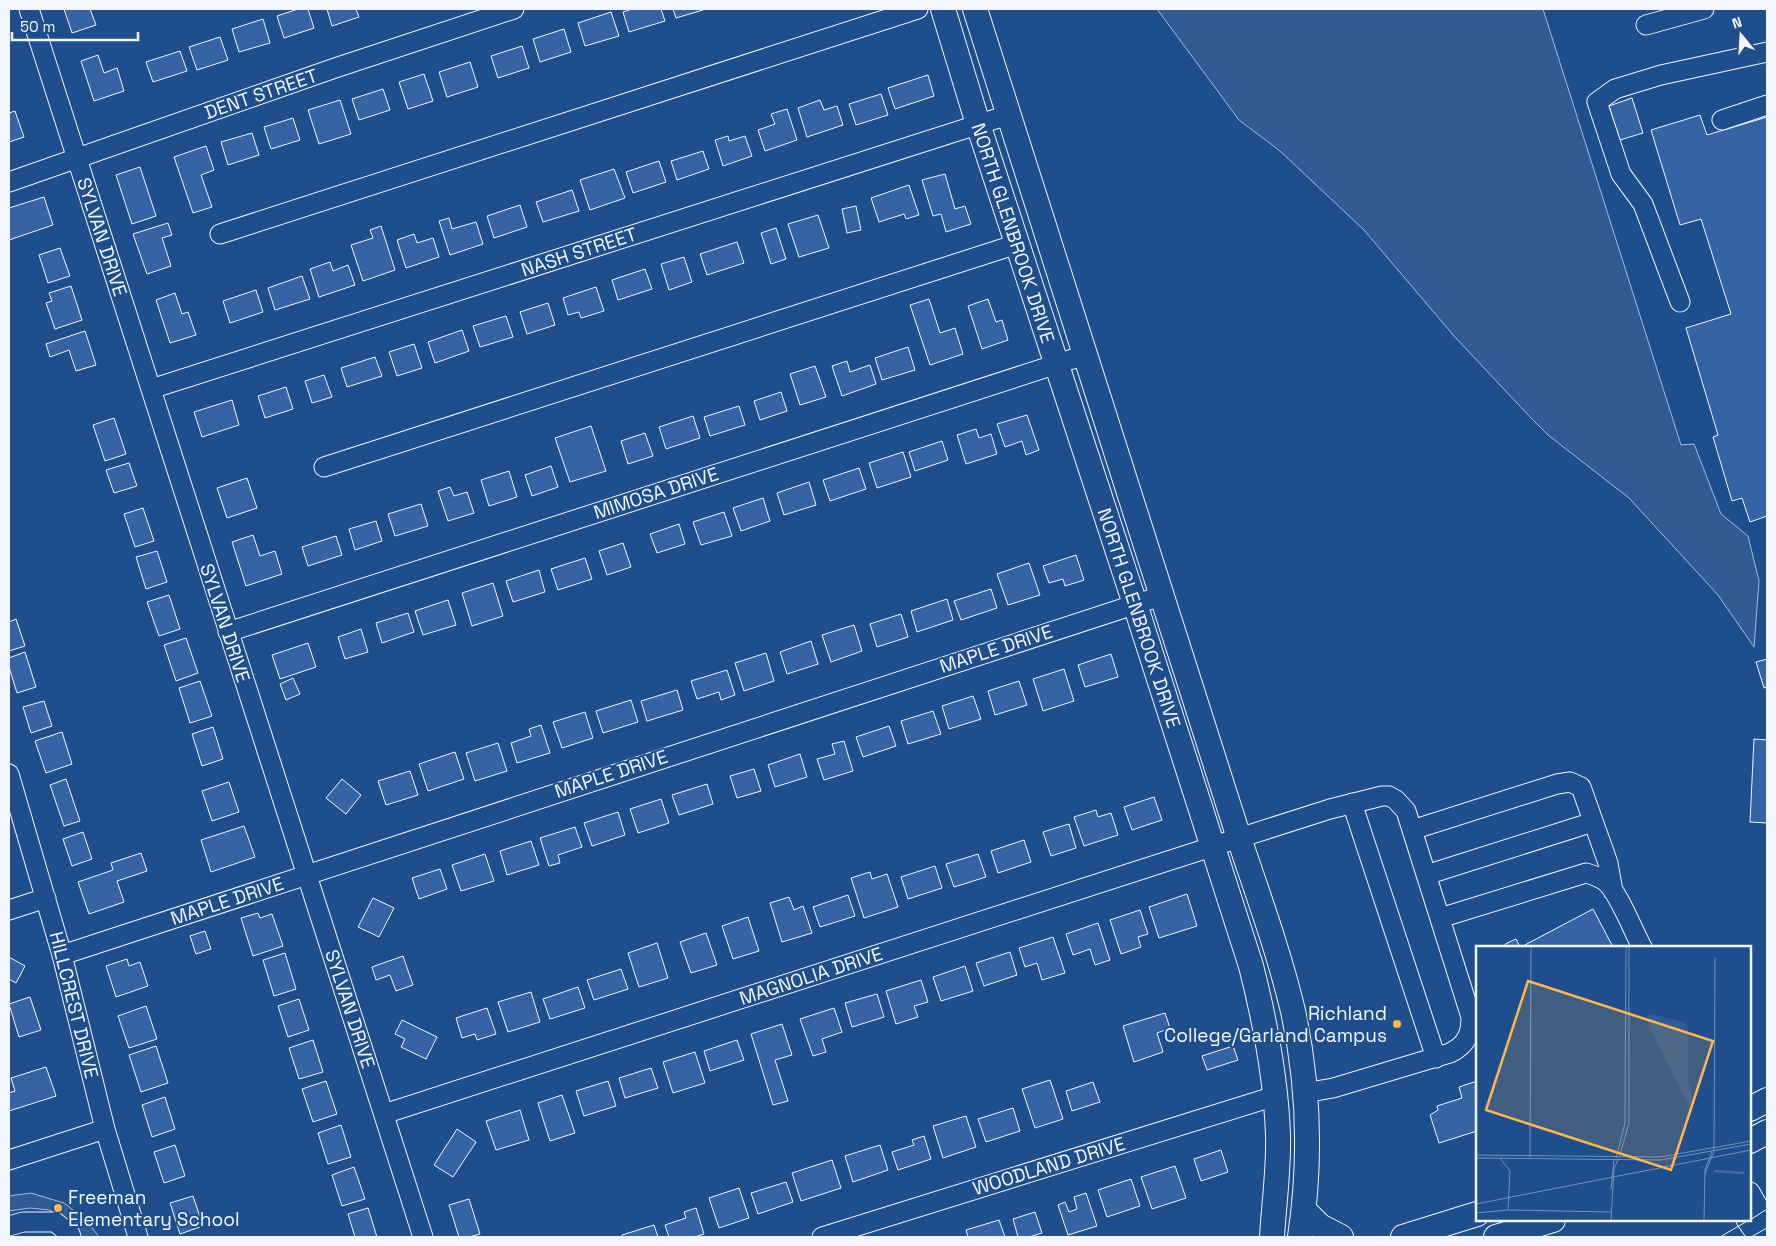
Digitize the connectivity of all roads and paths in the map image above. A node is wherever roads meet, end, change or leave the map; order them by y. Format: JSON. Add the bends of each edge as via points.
{"nodes":[{"id":1,"x":29,"y":9,"type":"edge"},
{"id":2,"x":514,"y":9,"type":"edge"},
{"id":3,"x":918,"y":9,"type":"edge"},
{"id":4,"x":943,"y":9,"type":"edge"},
{"id":5,"x":975,"y":9,"type":"edge"},
{"id":6,"x":1704,"y":9,"type":"edge"},
{"id":7,"x":1646,"y":25,"type":"dead end"},
{"id":8,"x":1767,"y":52,"type":"edge"},
{"id":9,"x":1767,"y":105,"type":"edge"},
{"id":10,"x":1008,"y":115,"type":"junction"},
{"id":11,"x":1722,"y":120,"type":"dead end"},
{"id":12,"x":978,"y":124,"type":"junction"},
{"id":13,"x":77,"y":158,"type":"junction"},
{"id":14,"x":9,"y":182,"type":"edge"},
{"id":15,"x":220,"y":234,"type":"dead end"},
{"id":16,"x":1017,"y":244,"type":"junction"},
{"id":17,"x":1680,"y":302,"type":"dead end"},
{"id":18,"x":1085,"y":355,"type":"junction"},
{"id":19,"x":1056,"y":364,"type":"junction"},
{"id":20,"x":151,"y":389,"type":"junction"},
{"id":21,"x":324,"y":467,"type":"dead end"},
{"id":22,"x":1161,"y":596,"type":"junction"},
{"id":23,"x":1135,"y":604,"type":"junction"},
{"id":24,"x":228,"y":632,"type":"junction"},
{"id":25,"x":9,"y":774,"type":"edge"},
{"id":26,"x":1352,"y":803,"type":"junction"},
{"id":27,"x":1593,"y":822,"type":"junction"},
{"id":28,"x":1412,"y":830,"type":"junction"},
{"id":29,"x":1238,"y":838,"type":"junction"},
{"id":30,"x":1212,"y":847,"type":"junction"},
{"id":31,"x":306,"y":875,"type":"junction"},
{"id":32,"x":1426,"y":876,"type":"junction"},
{"id":33,"x":1613,"y":891,"type":"junction"},
{"id":34,"x":46,"y":898,"type":"junction"},
{"id":35,"x":9,"y":910,"type":"edge"},
{"id":36,"x":1440,"y":918,"type":"junction"},
{"id":37,"x":1641,"y":946,"type":"edge"},
{"id":38,"x":62,"y":955,"type":"junction"},
{"id":39,"x":1436,"y":1058,"type":"junction"},
{"id":40,"x":1304,"y":1093,"type":"junction"},
{"id":41,"x":1275,"y":1096,"type":"junction"},
{"id":42,"x":1767,"y":1100,"type":"edge"},
{"id":43,"x":1751,"y":1108,"type":"edge"},
{"id":44,"x":384,"y":1114,"type":"junction"},
{"id":45,"x":105,"y":1129,"type":"junction"},
{"id":46,"x":1767,"y":1132,"type":"edge"},
{"id":47,"x":1751,"y":1140,"type":"edge"},
{"id":48,"x":9,"y":1160,"type":"edge"},
{"id":49,"x":1751,"y":1194,"type":"edge"},
{"id":50,"x":1304,"y":1210,"type":"junction"},
{"id":51,"x":1476,"y":1214,"type":"edge"},
{"id":52,"x":1550,"y":1221,"type":"edge"},
{"id":53,"x":1747,"y":1221,"type":"edge"},
{"id":54,"x":1767,"y":1222,"type":"edge"},
{"id":55,"x":9,"y":1226,"type":"edge"},
{"id":56,"x":71,"y":1237,"type":"edge"},
{"id":57,"x":138,"y":1237,"type":"edge"},
{"id":58,"x":423,"y":1237,"type":"edge"},
{"id":59,"x":822,"y":1237,"type":"edge"},
{"id":60,"x":1272,"y":1237,"type":"edge"},
{"id":61,"x":1300,"y":1237,"type":"edge"},
{"id":62,"x":1341,"y":1237,"type":"edge"},
{"id":63,"x":1403,"y":1237,"type":"edge"},
{"id":64,"x":1496,"y":1237,"type":"edge"},
{"id":65,"x":1758,"y":1237,"type":"edge"}],
"edges":[{"from":1,"to":13,"type":"street","name":"SYLVAN DRIVE"},
{"from":2,"to":13,"type":"street","name":"DENT STREET"},
{"from":3,"to":15,"type":"street"},
{"from":4,"to":12,"type":"main road","name":"NORTH GLENBROOK DRIVE"},
{"from":5,"to":10,"type":"main road","name":"NORTH GLENBROOK DRIVE"},
{"from":6,"to":7,"type":"street"},
{"from":8,"to":17,"type":"street","via":[[1661,75],[1615,89],[1597,102],[1622,174],[1643,204]]},
{"from":9,"to":11,"type":"street"},
{"from":10,"to":12,"type":"street","name":"NASH STREET"},
{"from":10,"to":18,"type":"main road","name":"NORTH GLENBROOK DRIVE"},
{"from":12,"to":16,"type":"main road","name":"NORTH GLENBROOK DRIVE"},
{"from":12,"to":20,"type":"street","name":"NASH STREET"},
{"from":13,"to":14,"type":"street","name":"DENT STREET"},
{"from":13,"to":20,"type":"street","name":"SYLVAN DRIVE"},
{"from":16,"to":19,"type":"main road","name":"NORTH GLENBROOK DRIVE"},
{"from":16,"to":21,"type":"street"},
{"from":18,"to":19,"type":"street","name":"MIMOSA DRIVE"},
{"from":18,"to":22,"type":"main road","name":"NORTH GLENBROOK DRIVE"},
{"from":19,"to":23,"type":"main road","name":"NORTH GLENBROOK DRIVE"},
{"from":19,"to":24,"type":"street","name":"MIMOSA DRIVE"},
{"from":20,"to":24,"type":"street","name":"SYLVAN DRIVE"},
{"from":22,"to":23,"type":"street","name":"MAPLE DRIVE"},
{"from":22,"to":29,"type":"main road","name":"NORTH GLENBROOK DRIVE"},
{"from":23,"to":30,"type":"main road","name":"NORTH GLENBROOK DRIVE"},
{"from":23,"to":31,"type":"street","name":"MAPLE DRIVE"},
{"from":24,"to":31,"type":"street","name":"SYLVAN DRIVE"},
{"from":25,"to":34,"type":"street","name":"HILLCREST DRIVE"},
{"from":26,"to":28,"type":"street","name":"MAGNOLIA DRIVE","via":[[1389,796],[1402,805]]},
{"from":26,"to":29,"type":"street","name":"MAGNOLIA DRIVE"},
{"from":26,"to":39,"type":"street"},
{"from":27,"to":28,"type":"street","via":[[1580,787],[1570,782]]},
{"from":27,"to":32,"type":"street"},
{"from":27,"to":33,"type":"street","via":[[1608,863]]},
{"from":28,"to":32,"type":"street","name":"MAGNOLIA DRIVE"},
{"from":29,"to":30,"type":"street","name":"MAGNOLIA DRIVE"},
{"from":29,"to":40,"type":"main road","name":"NORTH GLENBROOK DRIVE","via":[[1277,952],[1293,1011]]},
{"from":30,"to":41,"type":"main road","name":"NORTH GLENBROOK DRIVE","via":[[1251,966],[1269,1044]]},
{"from":30,"to":44,"type":"street","name":"MAGNOLIA DRIVE"},
{"from":31,"to":38,"type":"street","name":"MAPLE DRIVE"},
{"from":31,"to":44,"type":"street","name":"SYLVAN DRIVE"},
{"from":32,"to":36,"type":"street","name":"MAGNOLIA DRIVE"},
{"from":33,"to":36,"type":"street","via":[[1606,882],[1586,873]]},
{"from":33,"to":37,"type":"street"},
{"from":34,"to":35,"type":"street"},
{"from":34,"to":38,"type":"street","name":"HILLCREST DRIVE"},
{"from":36,"to":39,"type":"street","name":"MAGNOLIA DRIVE","via":[[1471,1017],[1471,1028],[1460,1048]]},
{"from":38,"to":45,"type":"street","name":"HILLCREST DRIVE"},
{"from":39,"to":40,"type":"street","name":"MAGNOLIA DRIVE","via":[[1333,1088]]},
{"from":40,"to":50,"type":"main road","name":"NORTH GLENBROOK DRIVE","via":[[1307,1148]]},
{"from":41,"to":59,"type":"street","name":"WOODLAND DRIVE"},
{"from":41,"to":60,"type":"main road","name":"NORTH GLENBROOK DRIVE","via":[[1278,1163]]},
{"from":42,"to":43,"type":"main road"},
{"from":44,"to":58,"type":"street","name":"SYLVAN DRIVE"},
{"from":45,"to":48,"type":"street"},
{"from":45,"to":57,"type":"street","name":"HILLCREST DRIVE"},
{"from":46,"to":47,"type":"main road"},
{"from":49,"to":54,"type":"street"},
{"from":50,"to":61,"type":"main road","name":"NORTH GLENBROOK DRIVE"},
{"from":50,"to":62,"type":"main road","via":[[1320,1226]]},
{"from":51,"to":63,"type":"main road"},
{"from":52,"to":64,"type":"main road"},
{"from":53,"to":65,"type":"street"},
{"from":55,"to":56,"type":"street","via":[[23,1222],[55,1222]]}]}
